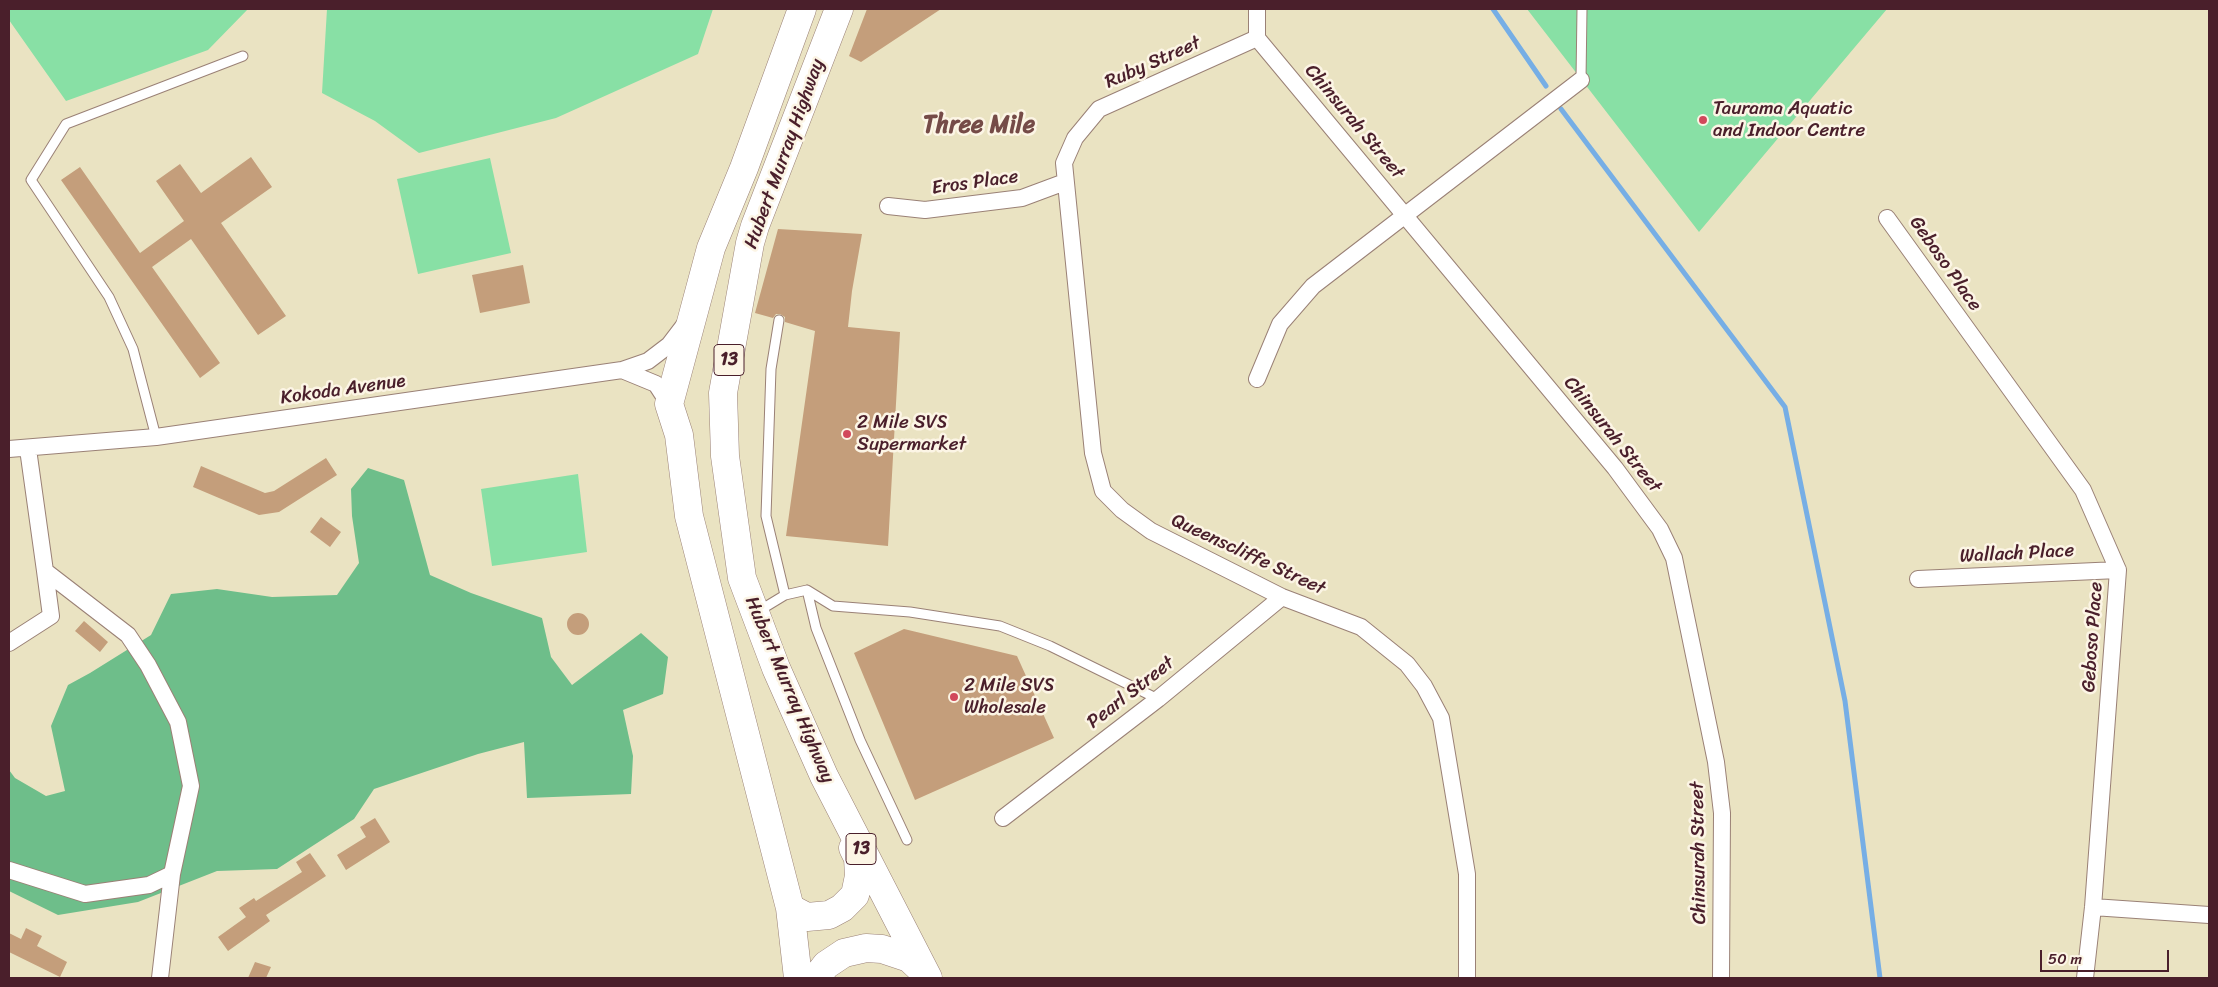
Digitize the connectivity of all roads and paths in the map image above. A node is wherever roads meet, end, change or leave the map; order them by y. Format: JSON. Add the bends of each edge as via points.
{"nodes":[{"id":1,"x":802,"y":9,"type":"edge"},
{"id":2,"x":839,"y":9,"type":"edge"},
{"id":3,"x":1257,"y":9,"type":"edge"},
{"id":4,"x":1582,"y":9,"type":"edge"},
{"id":5,"x":1257,"y":38,"type":"junction"},
{"id":6,"x":243,"y":56,"type":"dead end"},
{"id":7,"x":1581,"y":80,"type":"joint"},
{"id":8,"x":1075,"y":138,"type":"joint"},
{"id":9,"x":1065,"y":182,"type":"junction"},
{"id":10,"x":888,"y":206,"type":"dead end"},
{"id":11,"x":1406,"y":216,"type":"junction"},
{"id":12,"x":1887,"y":218,"type":"dead end"},
{"id":13,"x":696,"y":304,"type":"junction"},
{"id":14,"x":779,"y":320,"type":"dead end"},
{"id":15,"x":622,"y":370,"type":"junction"},
{"id":16,"x":1257,"y":379,"type":"dead end"},
{"id":17,"x":669,"y":404,"type":"junction"},
{"id":18,"x":156,"y":436,"type":"junction"},
{"id":19,"x":9,"y":449,"type":"edge"},
{"id":20,"x":28,"y":449,"type":"junction"},
{"id":21,"x":2118,"y":570,"type":"junction"},
{"id":22,"x":46,"y":571,"type":"junction"},
{"id":23,"x":1918,"y":579,"type":"dead end"},
{"id":24,"x":807,"y":590,"type":"junction"},
{"id":25,"x":785,"y":595,"type":"junction"},
{"id":26,"x":1282,"y":597,"type":"junction"},
{"id":27,"x":755,"y":614,"type":"junction"},
{"id":28,"x":9,"y":643,"type":"edge"},
{"id":29,"x":1158,"y":699,"type":"junction"},
{"id":30,"x":824,"y":776,"type":"junction"},
{"id":31,"x":1003,"y":818,"type":"dead end"},
{"id":32,"x":907,"y":840,"type":"dead end"},
{"id":33,"x":9,"y":870,"type":"edge"},
{"id":34,"x":172,"y":874,"type":"junction"},
{"id":35,"x":2092,"y":907,"type":"junction"},
{"id":36,"x":790,"y":908,"type":"junction"},
{"id":37,"x":2209,"y":915,"type":"edge"},
{"id":38,"x":927,"y":976,"type":"edge"},
{"id":39,"x":160,"y":978,"type":"edge"},
{"id":40,"x":798,"y":978,"type":"edge"},
{"id":41,"x":816,"y":978,"type":"edge"},
{"id":42,"x":1467,"y":978,"type":"edge"},
{"id":43,"x":1721,"y":978,"type":"edge"},
{"id":44,"x":2085,"y":978,"type":"edge"}],
"edges":[{"from":1,"to":13,"type":"highway","name":"Hubert Murray Highway","number":"13","via":[[711,248]]},
{"from":2,"to":27,"type":"highway","name":"Hubert Murray Highway","number":"13","via":[[755,226],[723,393],[725,456],[736,540],[742,578]]},
{"from":3,"to":5,"type":"street"},
{"from":4,"to":7,"type":"lane"},
{"from":5,"to":8,"type":"street","name":"Ruby Street","via":[[1099,109]]},
{"from":5,"to":11,"type":"street","name":"Chinsurah Street"},
{"from":6,"to":18,"type":"lane","via":[[66,124],[32,180],[109,297],[133,349]]},
{"from":7,"to":11,"type":"street"},
{"from":8,"to":9,"type":"street","name":"Queenscliffe Street","via":[[1064,163]]},
{"from":9,"to":10,"type":"street","name":"Eros Place","via":[[1022,198],[925,210]]},
{"from":9,"to":26,"type":"street","name":"Queenscliffe Street","via":[[1093,453],[1103,491],[1151,531]]},
{"from":11,"to":16,"type":"street","via":[[1313,286],[1280,324]]},
{"from":11,"to":43,"type":"street","name":"Chinsurah Street","via":[[1626,482],[1660,529],[1674,558],[1716,762],[1721,805]]},
{"from":12,"to":21,"type":"street","name":"Geboso Place","via":[[2083,490]]},
{"from":13,"to":15,"type":"street","name":"Kokoda Avenue","via":[[669,345],[648,361]]},
{"from":13,"to":17,"type":"highway","name":"Hubert Murray Highway","number":"13"},
{"from":14,"to":25,"type":"lane","via":[[771,369],[766,516]]},
{"from":15,"to":17,"type":"street","via":[[656,384]]},
{"from":15,"to":18,"type":"street","name":"Kokoda Avenue"},
{"from":17,"to":36,"type":"highway","name":"Hubert Murray Highway","via":[[679,435],[689,516]]},
{"from":18,"to":20,"type":"street","name":"Kokoda Avenue"},
{"from":19,"to":20,"type":"street","name":"Kokoda Avenue"},
{"from":20,"to":22,"type":"street"},
{"from":21,"to":23,"type":"street","name":"Wallach Place"},
{"from":21,"to":35,"type":"street","name":"Geboso Place"},
{"from":22,"to":28,"type":"street","via":[[51,616]]},
{"from":22,"to":34,"type":"street","via":[[128,635],[178,722],[191,786]]},
{"from":24,"to":25,"type":"lane"},
{"from":24,"to":29,"type":"lane","via":[[833,606],[910,612],[1000,626],[1050,646]]},
{"from":24,"to":32,"type":"lane","via":[[816,628],[860,740]]},
{"from":25,"to":27,"type":"lane"},
{"from":26,"to":29,"type":"street","name":"Pearl Street"},
{"from":26,"to":42,"type":"street","name":"Queenscliffe Street","via":[[1361,627],[1390,649],[1424,686],[1441,718],[1467,874]]},
{"from":27,"to":30,"type":"highway","name":"Hubert Murray Highway","number":"13"},
{"from":29,"to":31,"type":"street","name":"Pearl Street"},
{"from":30,"to":36,"type":"highway","via":[[828,802],[858,858],[860,876],[855,895],[829,915],[807,917]]},
{"from":30,"to":38,"type":"highway","name":"Hubert Murray Highway","number":"13"},
{"from":33,"to":34,"type":"street","via":[[85,894],[149,885]]},
{"from":34,"to":39,"type":"street"},
{"from":35,"to":37,"type":"street"},
{"from":35,"to":44,"type":"street","name":"Geboso Place"},
{"from":36,"to":40,"type":"highway","name":"Hubert Murray Highway"},
{"from":38,"to":41,"type":"highway","via":[[909,958],[882,949],[866,948],[844,953],[826,965]]}]}
